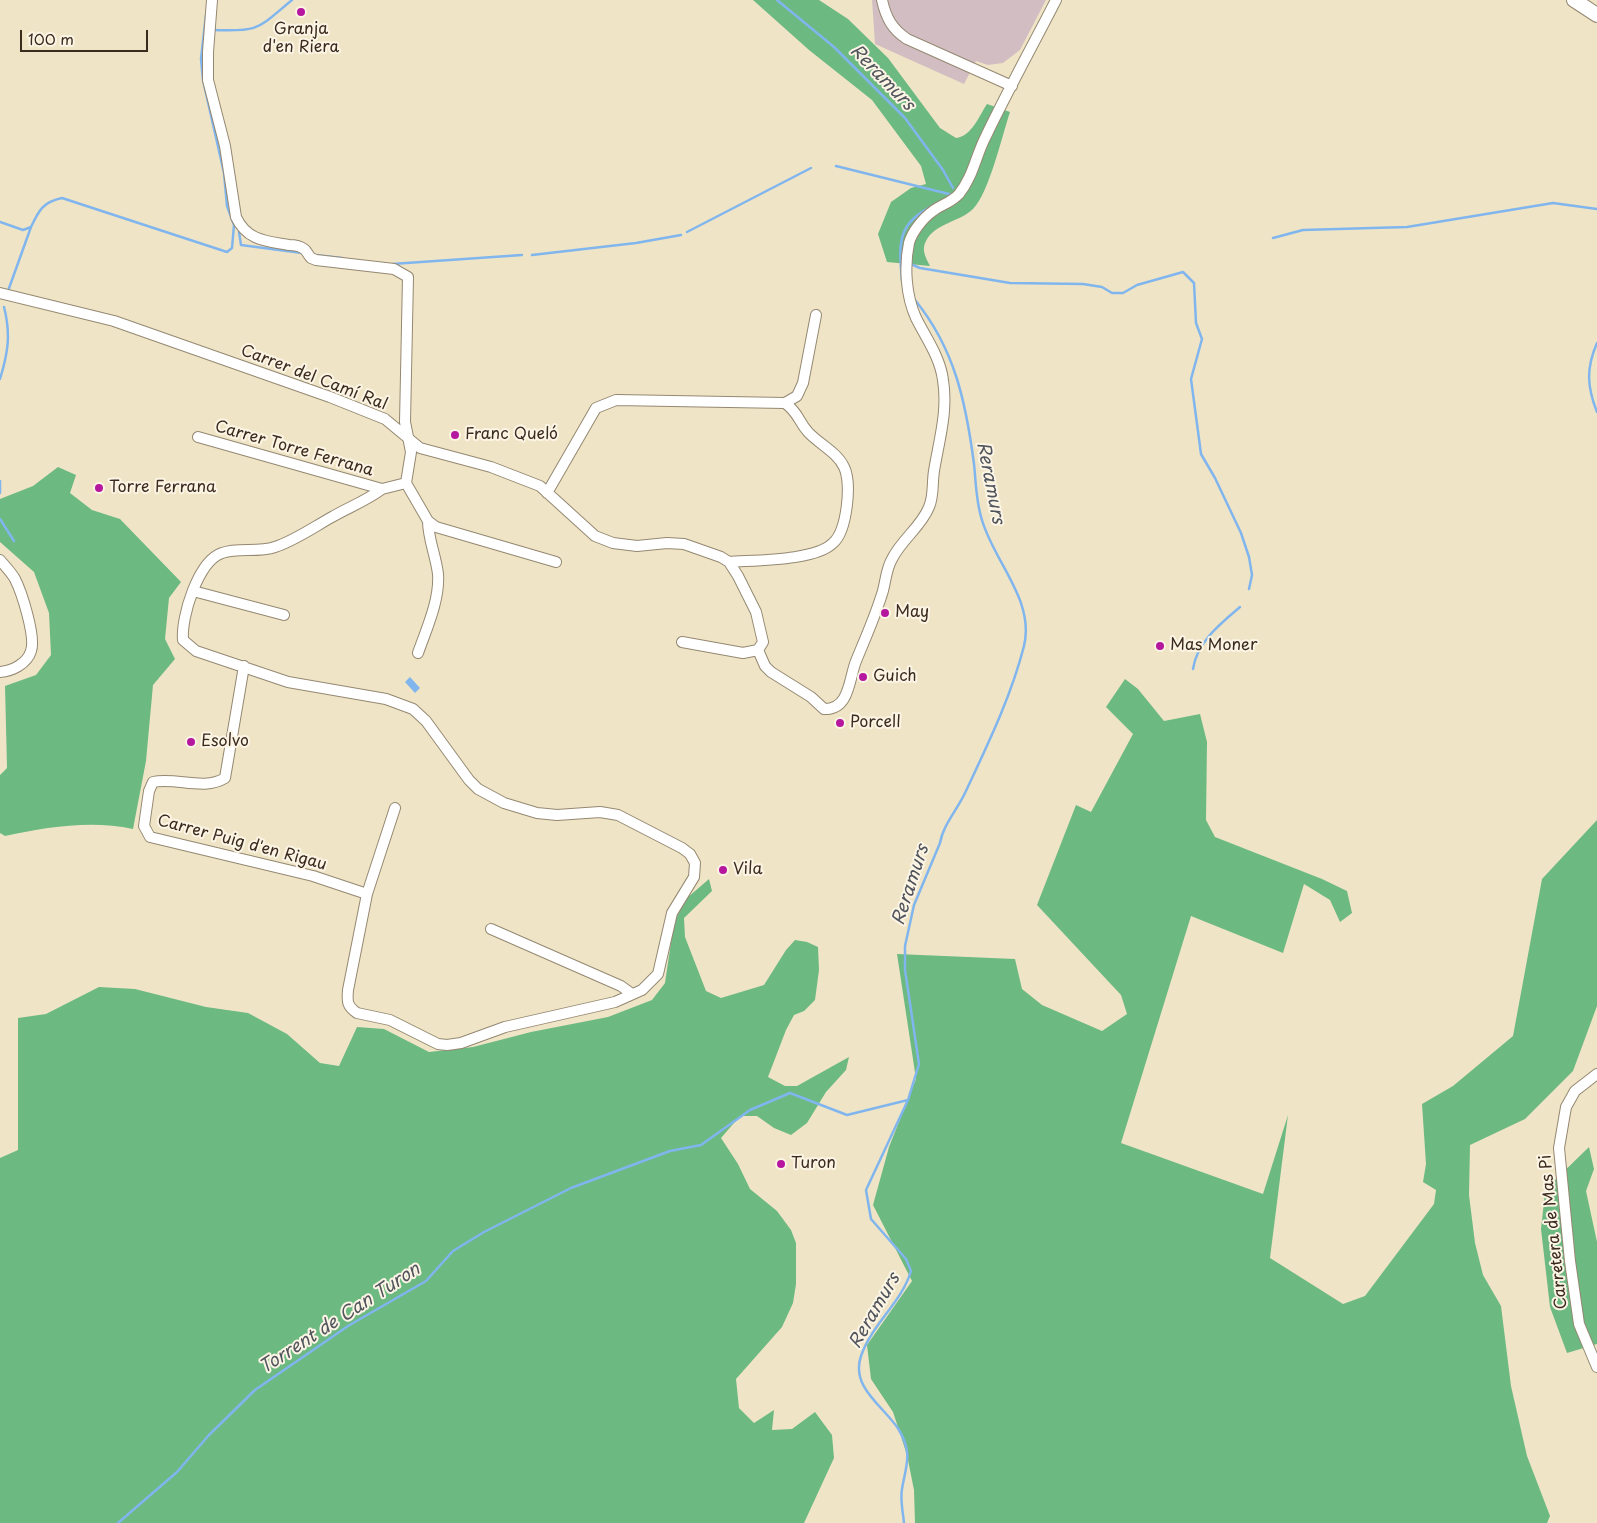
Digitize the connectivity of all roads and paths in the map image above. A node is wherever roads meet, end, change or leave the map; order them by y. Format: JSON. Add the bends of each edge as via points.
{"nodes":[{"id":1,"x":212,"y":0,"type":"edge"},
{"id":2,"x":882,"y":0,"type":"edge"},
{"id":3,"x":1056,"y":0,"type":"edge"},
{"id":4,"x":1574,"y":0,"type":"edge"},
{"id":5,"x":1597,"y":15,"type":"edge"},
{"id":6,"x":1012,"y":86,"type":"junction"},
{"id":7,"x":0,"y":293,"type":"edge"},
{"id":8,"x":816,"y":315,"type":"dead end"},
{"id":9,"x":785,"y":403,"type":"junction"},
{"id":10,"x":198,"y":438,"type":"dead end"},
{"id":11,"x":408,"y":439,"type":"junction"},
{"id":12,"x":406,"y":483,"type":"junction"},
{"id":13,"x":382,"y":489,"type":"junction"},
{"id":14,"x":548,"y":493,"type":"junction"},
{"id":15,"x":428,"y":521,"type":"junction"},
{"id":16,"x":0,"y":560,"type":"edge"},
{"id":17,"x":556,"y":562,"type":"dead end"},
{"id":18,"x":729,"y":562,"type":"junction"},
{"id":19,"x":193,"y":591,"type":"junction"},
{"id":20,"x":284,"y":615,"type":"dead end"},
{"id":21,"x":682,"y":642,"type":"dead end"},
{"id":22,"x":758,"y":650,"type":"junction"},
{"id":23,"x":418,"y":653,"type":"dead end"},
{"id":24,"x":244,"y":666,"type":"junction"},
{"id":25,"x":0,"y":672,"type":"edge"},
{"id":26,"x":396,"y":808,"type":"dead end"},
{"id":27,"x":367,"y":894,"type":"junction"},
{"id":28,"x":490,"y":929,"type":"dead end"},
{"id":29,"x":632,"y":994,"type":"junction"},
{"id":30,"x":1597,"y":1074,"type":"edge"},
{"id":31,"x":1597,"y":1367,"type":"edge"}],
"edges":[{"from":1,"to":11,"type":"street","via":[[208,80],[225,146],[236,217],[254,238],[301,247],[316,260],[394,269],[408,277],[405,422]]},
{"from":2,"to":6,"type":"street","via":[[887,21],[907,40]]},
{"from":3,"to":6,"type":"street"},
{"from":4,"to":5,"type":"street"},
{"from":6,"to":22,"type":"street","via":[[984,138],[969,179],[952,202],[932,212],[915,230],[910,242],[908,291],[943,377],[945,415],[929,507],[891,560],[845,697],[838,705],[824,709],[812,696],[771,672]]},
{"from":7,"to":11,"type":"street","name":"Carrer del Camí Ral","via":[[114,321],[330,397],[385,420]]},
{"from":8,"to":9,"type":"street","via":[[803,383],[797,396]]},
{"from":9,"to":14,"type":"street","via":[[616,400],[596,408]]},
{"from":9,"to":18,"type":"street","via":[[796,411],[808,432],[844,467],[848,490],[845,520],[834,543],[814,554]]},
{"from":10,"to":13,"type":"street","name":"Carrer Torre Ferrana"},
{"from":11,"to":12,"type":"street","via":[[411,452]]},
{"from":11,"to":14,"type":"street","name":"Carrer del Camí Ral","via":[[420,448],[491,466],[540,486]]},
{"from":12,"to":13,"type":"street","name":"Carrer Torre Ferrana"},
{"from":12,"to":15,"type":"street"},
{"from":13,"to":19,"type":"street","name":"Carrer Torre Ferrana","via":[[367,500],[275,547],[222,553],[212,558]]},
{"from":14,"to":18,"type":"street","name":"Carrer del Camí Ral","via":[[595,536],[612,543],[638,546],[684,544],[701,548]]},
{"from":15,"to":17,"type":"street","via":[[436,527]]},
{"from":15,"to":23,"type":"street","via":[[438,576],[432,613]]},
{"from":16,"to":25,"type":"street","via":[[20,590],[32,642],[31,651],[18,667]]},
{"from":18,"to":22,"type":"street","via":[[756,612],[763,642]]},
{"from":19,"to":20,"type":"street"},
{"from":19,"to":24,"type":"street","name":"Carrer Torre Ferrana","via":[[182,628],[183,640],[196,651]]},
{"from":21,"to":22,"type":"street","via":[[744,653]]},
{"from":24,"to":27,"type":"street","name":"Carrer Puig d'en Rigau","via":[[225,778],[203,783],[153,782],[144,826],[150,837],[313,876]]},
{"from":24,"to":29,"type":"street","via":[[288,682],[386,699],[413,708],[469,780],[478,789],[504,803],[547,814],[600,812],[618,815],[686,851],[695,863],[694,877],[672,913],[658,974],[642,990]]},
{"from":26,"to":27,"type":"street"},
{"from":27,"to":29,"type":"street","via":[[348,990],[348,1005],[357,1012],[405,1026],[438,1044],[461,1043],[506,1027],[615,1002]]},
{"from":28,"to":29,"type":"street","via":[[621,986]]},
{"from":30,"to":31,"type":"street","name":"Carretera de Mas Pi","via":[[1575,1091],[1566,1108],[1559,1148],[1579,1324]]}]}
